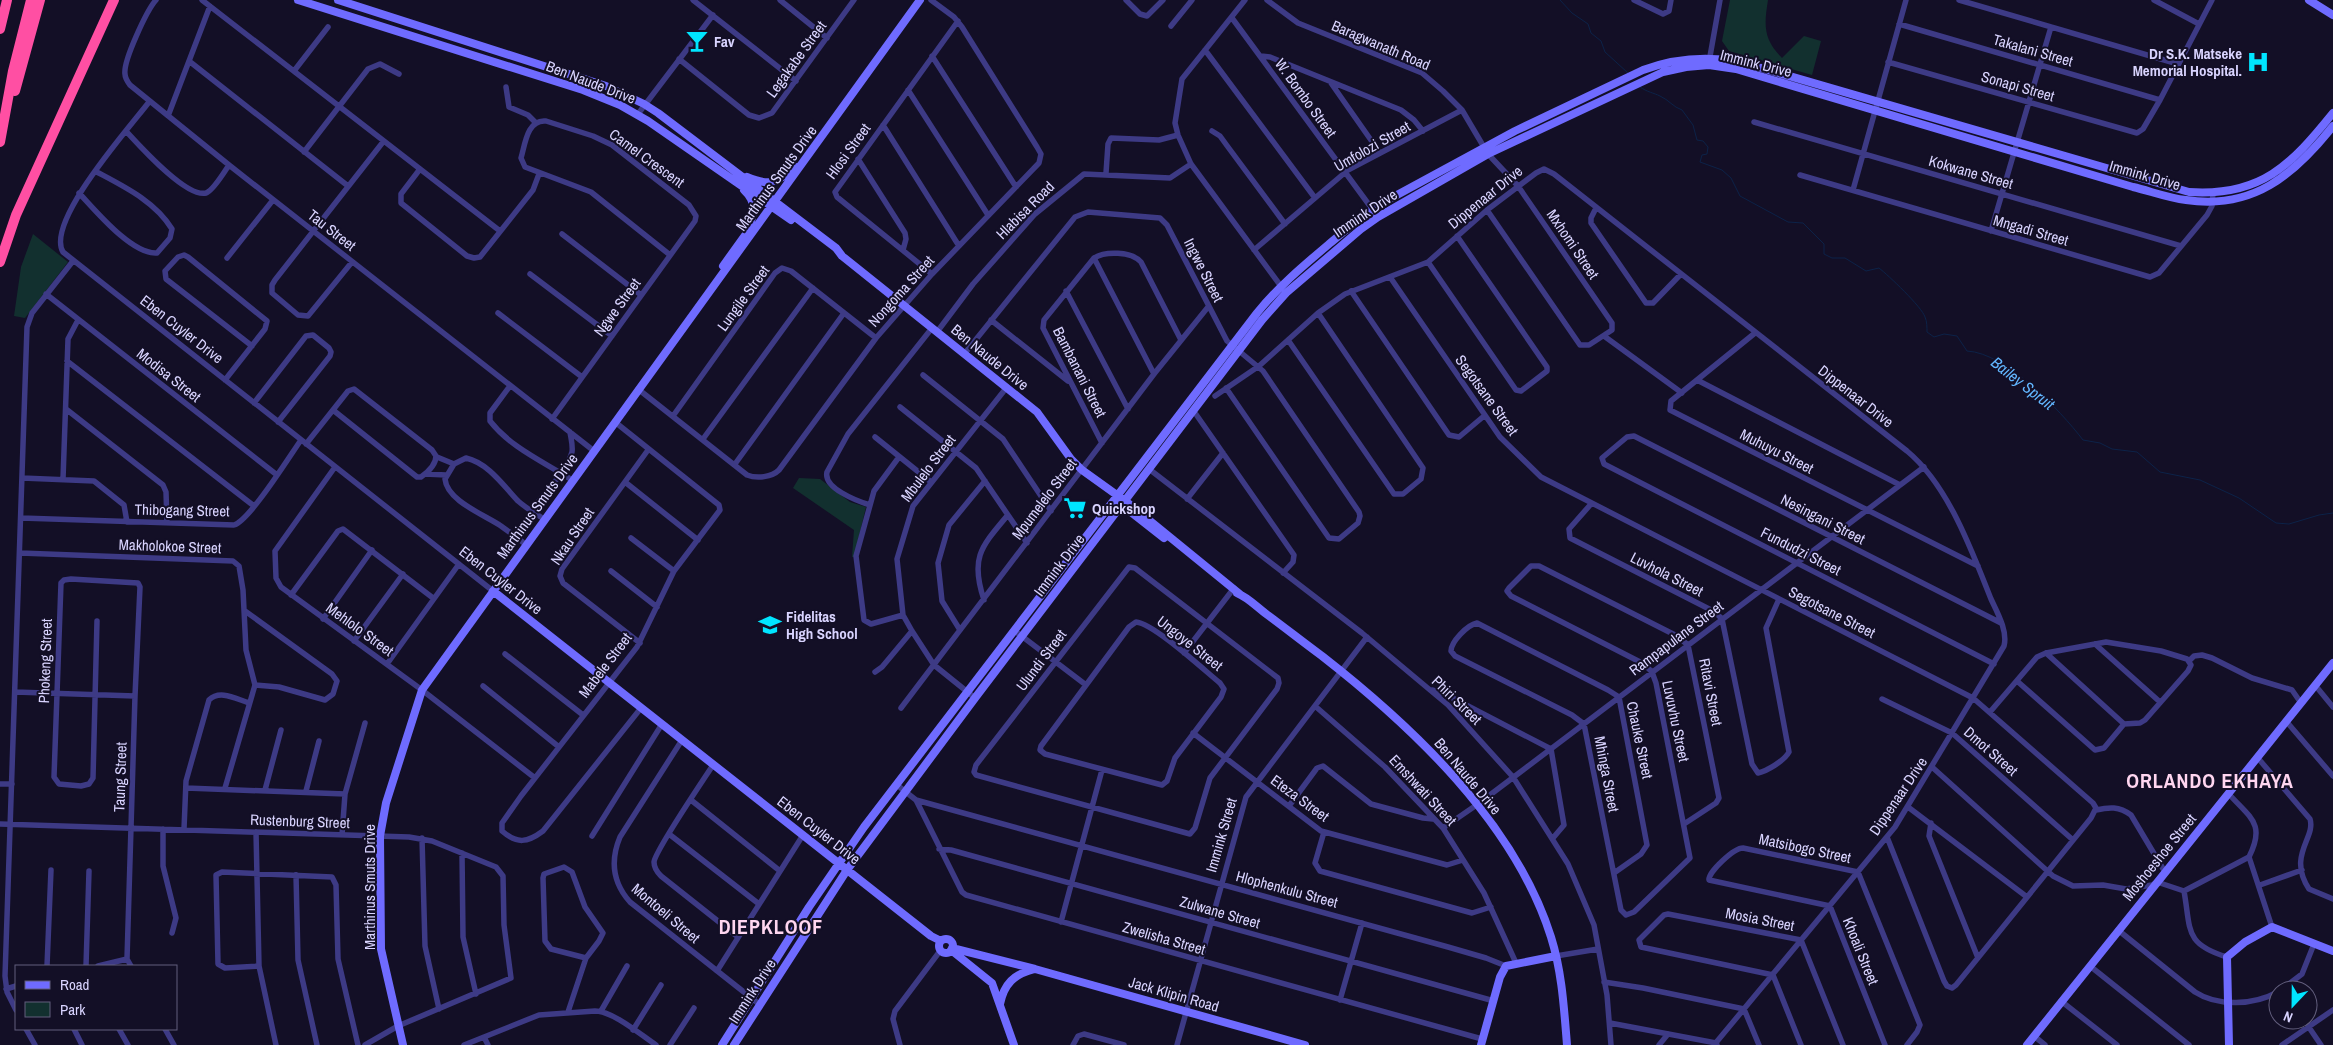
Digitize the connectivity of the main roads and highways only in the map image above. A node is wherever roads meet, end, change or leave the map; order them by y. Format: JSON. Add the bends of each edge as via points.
{"nodes":[{"id":1,"x":7,"y":0,"type":"edge"},
{"id":2,"x":30,"y":0,"type":"edge"},
{"id":3,"x":40,"y":0,"type":"edge"},
{"id":4,"x":298,"y":0,"type":"edge"},
{"id":5,"x":338,"y":0,"type":"edge"},
{"id":6,"x":920,"y":0,"type":"edge"},
{"id":7,"x":2309,"y":0,"type":"edge"},
{"id":8,"x":114,"y":1,"type":"edge"},
{"id":9,"x":2333,"y":15,"type":"edge"},
{"id":10,"x":0,"y":29,"type":"edge"},
{"id":11,"x":1709,"y":62,"type":"junction"},
{"id":12,"x":5,"y":112,"type":"junction"},
{"id":13,"x":2333,"y":113,"type":"edge"},
{"id":14,"x":836,"y":116,"type":"junction"},
{"id":15,"x":2333,"y":126,"type":"edge"},
{"id":16,"x":0,"y":142,"type":"edge"},
{"id":17,"x":2016,"y":148,"type":"junction"},
{"id":18,"x":1486,"y":151,"type":"junction"},
{"id":19,"x":795,"y":167,"type":"junction"},
{"id":20,"x":732,"y":174,"type":"junction"},
{"id":21,"x":2213,"y":197,"type":"junction"},
{"id":22,"x":772,"y":203,"type":"junction"},
{"id":23,"x":742,"y":238,"type":"junction"},
{"id":24,"x":0,"y":262,"type":"edge"},
{"id":25,"x":710,"y":290,"type":"junction"},
{"id":26,"x":1119,"y":500,"type":"junction"},
{"id":27,"x":493,"y":591,"type":"junction"},
{"id":28,"x":2333,"y":663,"type":"edge"},
{"id":29,"x":838,"y":863,"type":"junction"},
{"id":30,"x":847,"y":870,"type":"junction"},
{"id":31,"x":946,"y":948,"type":"junction"},
{"id":32,"x":2333,"y":951,"type":"edge"},
{"id":33,"x":1556,"y":956,"type":"junction"},
{"id":34,"x":1035,"y":969,"type":"junction"},
{"id":35,"x":1000,"y":1004,"type":"junction"},
{"id":36,"x":1482,"y":1042,"type":"edge"},
{"id":37,"x":403,"y":1045,"type":"edge"},
{"id":38,"x":722,"y":1045,"type":"edge"},
{"id":39,"x":734,"y":1045,"type":"edge"},
{"id":40,"x":1014,"y":1045,"type":"edge"},
{"id":41,"x":1305,"y":1045,"type":"edge"},
{"id":42,"x":1567,"y":1045,"type":"edge"},
{"id":43,"x":2027,"y":1045,"type":"edge"},
{"id":44,"x":2229,"y":1045,"type":"edge"}],
"edges":[{"from":1,"to":10,"type":"highway"},
{"from":2,"to":12,"type":"highway"},
{"from":3,"to":12,"type":"highway","via":[[14,96]]},
{"from":4,"to":20,"type":"main road","name":"Ben Naude Drive","via":[[583,90],[638,114]]},
{"from":5,"to":20,"type":"main road","name":"Ben Naude Drive","via":[[584,78],[644,104]]},
{"from":6,"to":14,"type":"main road","name":"Marthinus Smuts Drive"},
{"from":7,"to":9,"type":"main road"},
{"from":8,"to":24,"type":"highway","via":[[16,215]]},
{"from":11,"to":17,"type":"main road","name":"Immink Drive","via":[[1874,111]]},
{"from":11,"to":17,"type":"main road","name":"Immink Drive","via":[[1741,62]]},
{"from":11,"to":18,"type":"main road","name":"Immink Drive","via":[[1663,72]]},
{"from":11,"to":18,"type":"main road","name":"Immink Drive","via":[[1670,62],[1631,76]]},
{"from":12,"to":16,"type":"highway"},
{"from":13,"to":21,"type":"main road","name":"Immink Drive","via":[[2291,161],[2271,176]]},
{"from":14,"to":19,"type":"main road","name":"Marthinus Smuts Drive"},
{"from":14,"to":22,"type":"main road","name":"Marthinus Smuts Drive"},
{"from":15,"to":21,"type":"main road","name":"Immink Drive","via":[[2302,162],[2264,189],[2246,196]]},
{"from":17,"to":21,"type":"main road","name":"Immink Drive","via":[[2172,198],[2188,201]]},
{"from":18,"to":26,"type":"main road","name":"Immink Drive","via":[[1378,217],[1286,292],[1149,469]]},
{"from":18,"to":26,"type":"main road","name":"Immink Drive","via":[[1372,209],[1280,286]]},
{"from":19,"to":20,"type":"main road","via":[[780,180],[768,183]]},
{"from":19,"to":22,"type":"main road","name":"Marthinus Smuts Drive"},
{"from":20,"to":22,"type":"main road","name":"Ben Naude Drive"},
{"from":20,"to":23,"type":"main road","via":[[753,203],[753,215]]},
{"from":22,"to":23,"type":"main road"},
{"from":22,"to":25,"type":"main road","name":"Marthinus Smuts Drive"},
{"from":22,"to":26,"type":"main road","name":"Ben Naude Drive","via":[[1039,414],[1082,470]]},
{"from":23,"to":25,"type":"main road"},
{"from":25,"to":27,"type":"main road","name":"Marthinus Smuts Drive"},
{"from":26,"to":29,"type":"main road","name":"Immink Drive"},
{"from":26,"to":30,"type":"main road","name":"Immink Drive"},
{"from":26,"to":33,"type":"main road","name":"Ben Naude Drive","via":[[1341,671],[1414,734],[1478,804],[1532,891]]},
{"from":27,"to":29,"type":"main road","name":"Eben Cuyler Drive"},
{"from":27,"to":37,"type":"main road","name":"Marthinus Smuts Drive","via":[[422,690],[386,803],[380,836],[381,949]]},
{"from":28,"to":43,"type":"main road","name":"Moshoeshoe Street"},
{"from":29,"to":30,"type":"main road","name":"Eben Cuyler Drive"},
{"from":29,"to":38,"type":"main road","name":"Immink Drive"},
{"from":30,"to":31,"type":"main road","name":"Eben Cuyler Drive"},
{"from":30,"to":39,"type":"main road","name":"Immink Drive"},
{"from":31,"to":34,"type":"main road"},
{"from":31,"to":35,"type":"main road","name":"Eben Cuyler Drive","via":[[992,983]]},
{"from":32,"to":44,"type":"main road","via":[[2272,927],[2228,956]]},
{"from":33,"to":36,"type":"main road","via":[[1506,966]]},
{"from":33,"to":42,"type":"main road","name":"Ben Naude Drive"},
{"from":34,"to":35,"type":"main road","via":[[1009,981]]},
{"from":34,"to":41,"type":"main road","name":"Jack Klipin Road"},
{"from":35,"to":40,"type":"main road","name":"Eben Cuyler Drive"}]}
